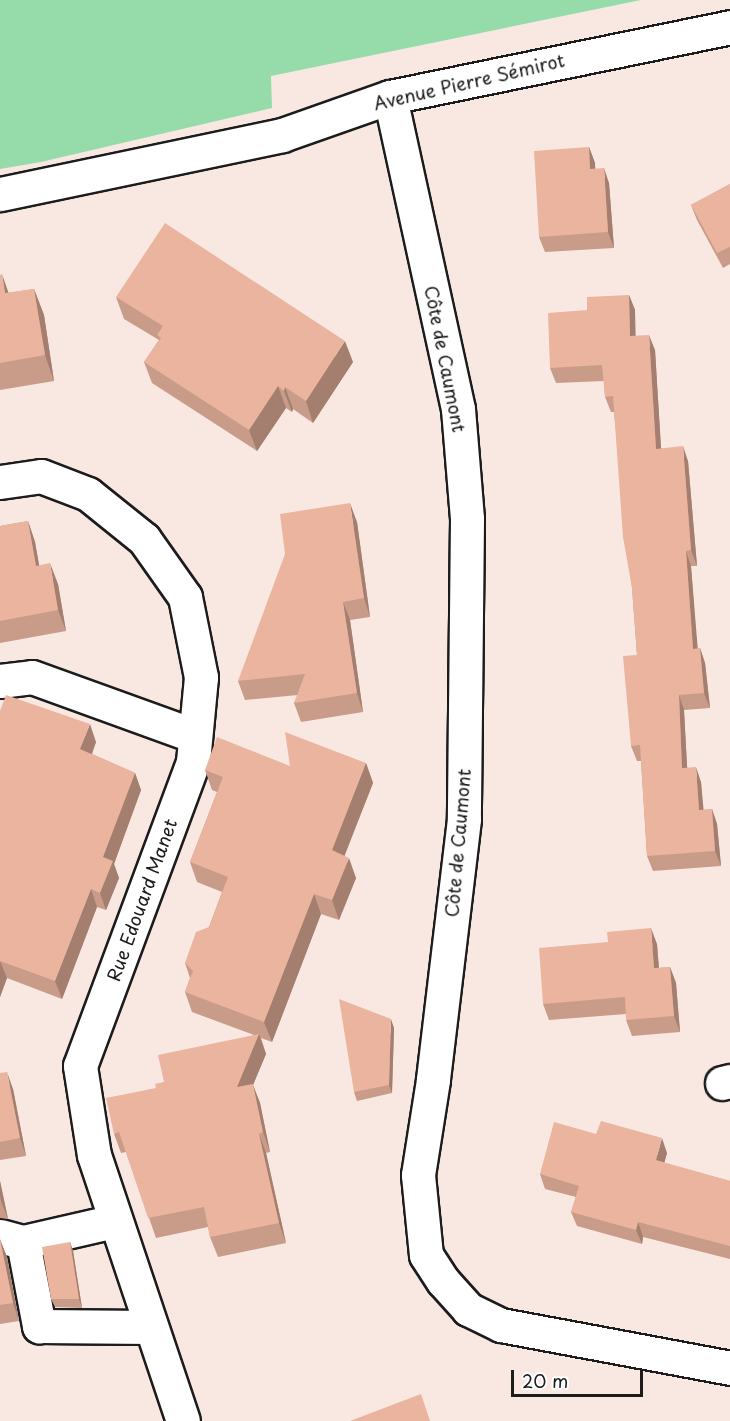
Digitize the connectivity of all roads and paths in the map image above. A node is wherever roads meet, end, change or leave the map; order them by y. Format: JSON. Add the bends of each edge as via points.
{"nodes":[{"id":1,"x":730,"y":27,"type":"edge"},
{"id":2,"x":390,"y":97,"type":"junction"},
{"id":3,"x":0,"y":194,"type":"edge"},
{"id":4,"x":0,"y":482,"type":"edge"},
{"id":5,"x":0,"y":681,"type":"edge"},
{"id":6,"x":195,"y":736,"type":"junction"},
{"id":7,"x":115,"y":1221,"type":"junction"},
{"id":8,"x":11,"y":1239,"type":"edge"},
{"id":9,"x":151,"y":1327,"type":"junction"},
{"id":10,"x":730,"y":1368,"type":"edge"},
{"id":11,"x":183,"y":1421,"type":"edge"}],
"edges":[{"from":1,"to":2,"type":"street","name":"Avenue Pierre Sémirot"},
{"from":2,"to":3,"type":"street","name":"Avenue Pierre Sémirot","via":[[282,135]]},
{"from":2,"to":10,"type":"street","name":"Côte de Caumont","via":[[458,409],[467,519],[464,819],[418,1175],[426,1256],[468,1310],[501,1325]]},
{"from":4,"to":6,"type":"street","name":"Rue Edouard Manet","via":[[41,476],[88,494],[144,539],[185,597],[201,677]]},
{"from":5,"to":6,"type":"street","via":[[32,677]]},
{"from":6,"to":7,"type":"street","name":"Rue Edouard Manet","via":[[193,762],[80,1066],[94,1155]]},
{"from":7,"to":8,"type":"street"},
{"from":7,"to":9,"type":"street","name":"Rue Edouard Manet"},
{"from":8,"to":9,"type":"street","via":[[39,1326]]},
{"from":9,"to":11,"type":"street","name":"Rue Edouard Manet"}]}
